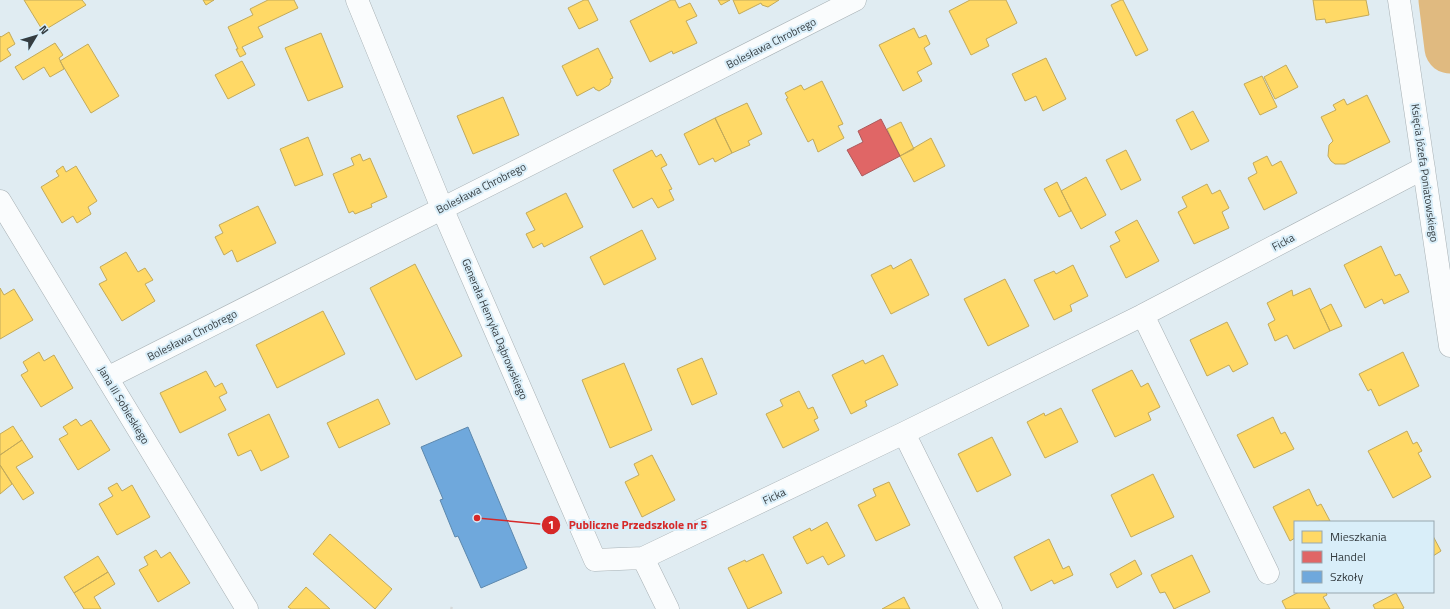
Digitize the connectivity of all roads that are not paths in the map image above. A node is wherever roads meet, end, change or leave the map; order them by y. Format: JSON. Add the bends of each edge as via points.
{"nodes":[{"id":1,"x":357,"y":0,"type":"edge"},
{"id":2,"x":856,"y":0,"type":"edge"},
{"id":3,"x":1399,"y":0,"type":"edge"},
{"id":4,"x":1424,"y":168,"type":"junction"},
{"id":5,"x":0,"y":201,"type":"edge"},
{"id":6,"x":442,"y":208,"type":"junction"},
{"id":7,"x":1142,"y":315,"type":"junction"},
{"id":8,"x":1450,"y":346,"type":"edge"},
{"id":9,"x":107,"y":378,"type":"junction"},
{"id":10,"x":904,"y":434,"type":"junction"},
{"id":11,"x":643,"y":558,"type":"junction"},
{"id":12,"x":1268,"y":574,"type":"dead end"},
{"id":13,"x":247,"y":609,"type":"edge"},
{"id":14,"x":668,"y":609,"type":"edge"},
{"id":15,"x":991,"y":609,"type":"edge"}],
"edges":[{"from":1,"to":6,"type":"street","name":"Generała Henryka Dąbrowskiego"},
{"from":2,"to":6,"type":"street","name":"Bolesława Chrobrego"},
{"from":3,"to":4,"type":"street","name":"Księcia Józefa Poniatowskiego"},
{"from":4,"to":7,"type":"street","name":"Ficka"},
{"from":4,"to":8,"type":"street","name":"Księcia Józefa Poniatowskiego"},
{"from":5,"to":9,"type":"street","name":"Jana III Sobieskiego"},
{"from":6,"to":9,"type":"street","name":"Bolesława Chrobrego"},
{"from":6,"to":11,"type":"street","name":"Generała Henryka Dąbrowskiego","via":[[595,560]]},
{"from":7,"to":10,"type":"street","name":"Ficka"},
{"from":7,"to":12,"type":"street"},
{"from":9,"to":13,"type":"street","name":"Jana III Sobieskiego"},
{"from":10,"to":11,"type":"street","name":"Ficka"},
{"from":10,"to":15,"type":"street"},
{"from":11,"to":14,"type":"street"}]}
